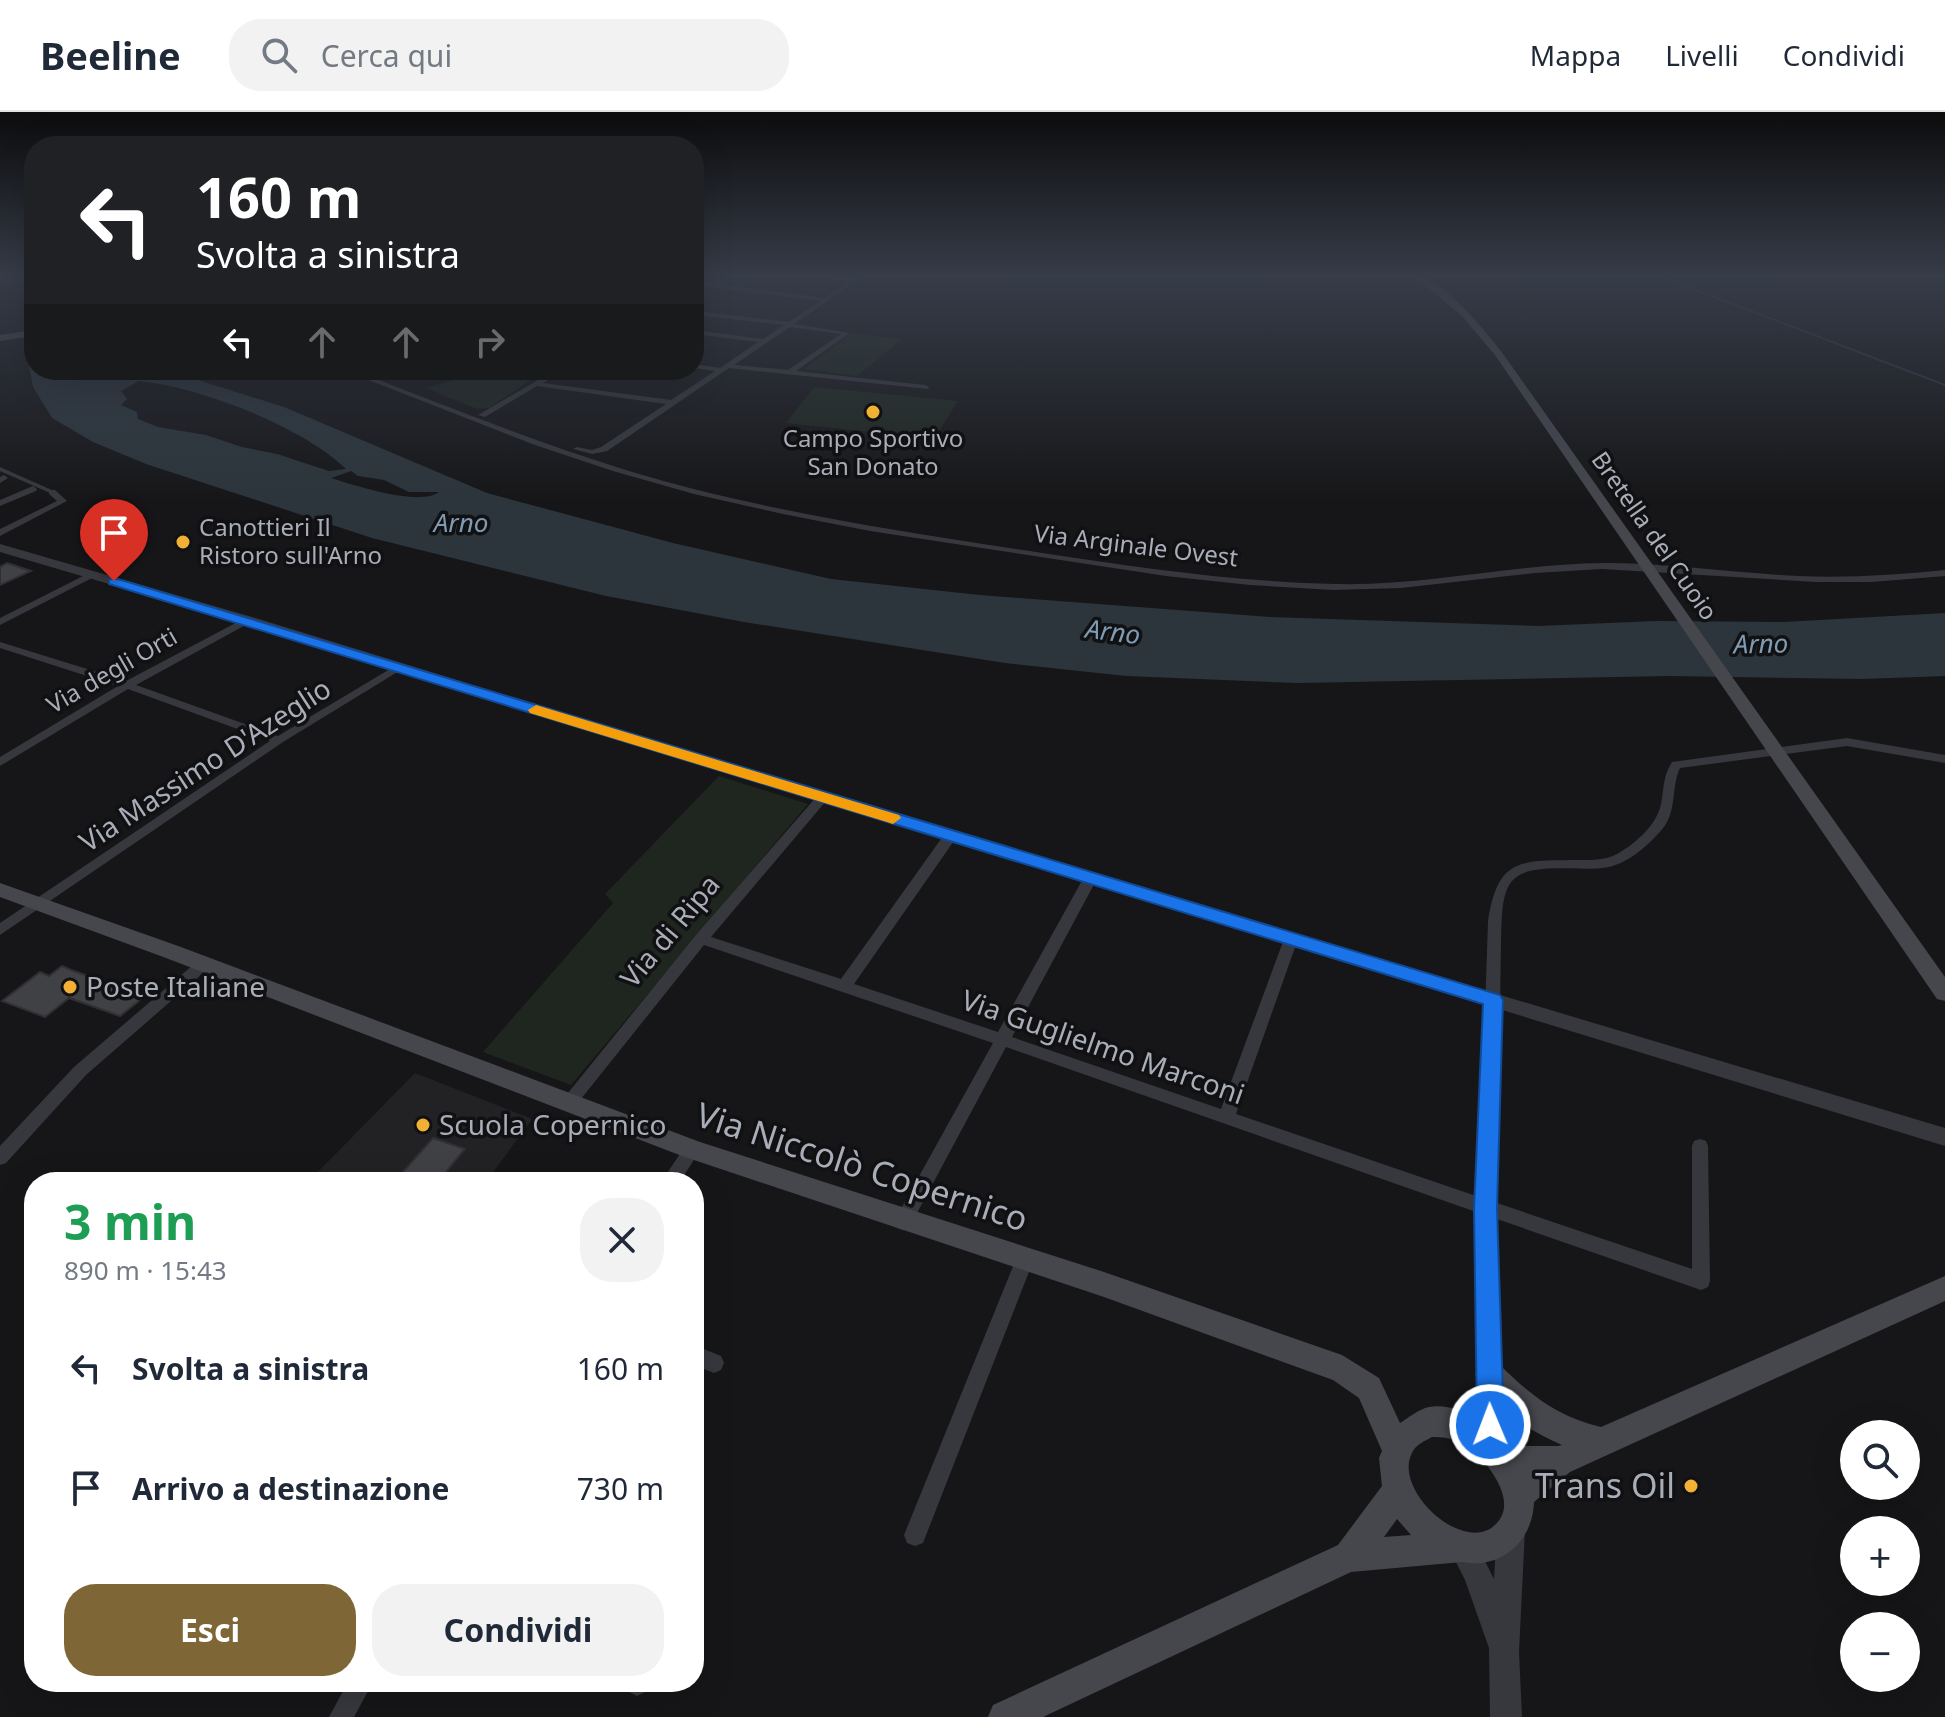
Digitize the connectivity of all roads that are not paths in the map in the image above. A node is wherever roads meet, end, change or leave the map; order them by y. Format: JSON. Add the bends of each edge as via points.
{"nodes":[{"id":1,"x":748,"y":352,"type":"edge"},
{"id":2,"x":819,"y":352,"type":"edge"},
{"id":3,"x":1497,"y":352,"type":"edge"},
{"id":4,"x":704,"y":367,"type":"edge"},
{"id":5,"x":724,"y":368,"type":"junction"},
{"id":6,"x":790,"y":372,"type":"junction"},
{"id":7,"x":372,"y":380,"type":"edge"},
{"id":8,"x":396,"y":380,"type":"edge"},
{"id":9,"x":543,"y":380,"type":"edge"},
{"id":10,"x":536,"y":384,"type":"junction"},
{"id":11,"x":925,"y":387,"type":"dead end"},
{"id":12,"x":673,"y":403,"type":"junction"},
{"id":13,"x":482,"y":415,"type":"junction"},
{"id":14,"x":1,"y":476,"type":"edge"},
{"id":15,"x":33,"y":489,"type":"dead end"},
{"id":16,"x":52,"y":492,"type":"joint"},
{"id":17,"x":0,"y":503,"type":"edge"},
{"id":18,"x":0,"y":533,"type":"edge"},
{"id":19,"x":0,"y":548,"type":"edge"},
{"id":20,"x":1945,"y":573,"type":"edge"},
{"id":21,"x":91,"y":575,"type":"junction"},
{"id":22,"x":247,"y":620,"type":"junction"},
{"id":23,"x":0,"y":622,"type":"edge"},
{"id":24,"x":0,"y":645,"type":"edge"},
{"id":25,"x":399,"y":668,"type":"junction"},
{"id":26,"x":127,"y":685,"type":"junction"},
{"id":27,"x":279,"y":740,"type":"junction"},
{"id":28,"x":1945,"y":759,"type":"edge"},
{"id":29,"x":0,"y":762,"type":"edge"},
{"id":30,"x":822,"y":798,"type":"junction"},
{"id":31,"x":951,"y":835,"type":"junction"},
{"id":32,"x":1091,"y":877,"type":"junction"},
{"id":33,"x":0,"y":890,"type":"edge"},
{"id":34,"x":37,"y":904,"type":"junction"},
{"id":35,"x":0,"y":930,"type":"edge"},
{"id":36,"x":701,"y":939,"type":"junction"},
{"id":37,"x":1291,"y":939,"type":"junction"},
{"id":38,"x":205,"y":963,"type":"junction"},
{"id":39,"x":845,"y":985,"type":"junction"},
{"id":40,"x":1945,"y":993,"type":"edge"},
{"id":41,"x":1493,"y":1000,"type":"junction"},
{"id":42,"x":1004,"y":1038,"type":"junction"},
{"id":43,"x":567,"y":1104,"type":"junction"},
{"id":44,"x":1226,"y":1118,"type":"junction"},
{"id":45,"x":1945,"y":1137,"type":"edge"},
{"id":46,"x":1700,"y":1146,"type":"dead end"},
{"id":47,"x":692,"y":1150,"type":"junction"},
{"id":48,"x":0,"y":1158,"type":"edge"},
{"id":49,"x":677,"y":1172,"type":"edge"},
{"id":50,"x":1485,"y":1209,"type":"junction"},
{"id":51,"x":903,"y":1222,"type":"junction"},
{"id":52,"x":1025,"y":1259,"type":"junction"},
{"id":53,"x":1945,"y":1288,"type":"edge"},
{"id":54,"x":704,"y":1359,"type":"edge"},
{"id":55,"x":714,"y":1363,"type":"dead end"},
{"id":56,"x":1489,"y":1374,"type":"junction"},
{"id":57,"x":1489,"y":1404,"type":"junction"},
{"id":58,"x":1461,"y":1426,"type":"junction"},
{"id":59,"x":1602,"y":1442,"type":"junction"},
{"id":60,"x":1396,"y":1448,"type":"junction"},
{"id":61,"x":1498,"y":1454,"type":"junction"},
{"id":62,"x":1559,"y":1461,"type":"junction"},
{"id":63,"x":1397,"y":1488,"type":"junction"},
{"id":64,"x":1518,"y":1496,"type":"junction"},
{"id":65,"x":1511,"y":1529,"type":"junction"},
{"id":66,"x":915,"y":1535,"type":"dead end"},
{"id":67,"x":1462,"y":1546,"type":"junction"},
{"id":68,"x":1349,"y":1556,"type":"junction"},
{"id":69,"x":1504,"y":1652,"type":"junction"},
{"id":70,"x":355,"y":1692,"type":"edge"},
{"id":71,"x":341,"y":1717,"type":"edge"},
{"id":72,"x":1005,"y":1717,"type":"edge"},
{"id":73,"x":1506,"y":1717,"type":"edge"}],
"edges":[{"from":1,"to":5,"type":"street"},
{"from":2,"to":6,"type":"street"},
{"from":3,"to":40,"type":"main road","name":"Bretella del Cuoio"},
{"from":4,"to":5,"type":"street"},
{"from":5,"to":6,"type":"street"},
{"from":5,"to":12,"type":"street"},
{"from":6,"to":11,"type":"street"},
{"from":7,"to":20,"type":"street","name":"Via Arginale Ovest","via":[[657,482],[846,523],[1164,572],[1337,587],[1606,566],[1801,579]]},
{"from":8,"to":13,"type":"street"},
{"from":9,"to":10,"type":"street"},
{"from":10,"to":12,"type":"street"},
{"from":10,"to":13,"type":"street"},
{"from":12,"to":13,"type":"street","via":[[592,452]]},
{"from":14,"to":16,"type":"street"},
{"from":15,"to":17,"type":"street"},
{"from":16,"to":18,"type":"street","via":[[63,501]]},
{"from":19,"to":21,"type":"street"},
{"from":21,"to":22,"type":"street"},
{"from":21,"to":23,"type":"street"},
{"from":22,"to":25,"type":"street"},
{"from":22,"to":26,"type":"street","name":"Via degli Orti"},
{"from":24,"to":26,"type":"street"},
{"from":25,"to":27,"type":"street","name":"Via Massimo D'Azeglio"},
{"from":25,"to":30,"type":"street"},
{"from":26,"to":27,"type":"street"},
{"from":26,"to":29,"type":"street","name":"Via degli Orti"},
{"from":27,"to":34,"type":"street","name":"Via Massimo D'Azeglio"},
{"from":28,"to":41,"type":"street","via":[[1847,742],[1676,765],[1669,806],[1656,828],[1618,859],[1541,865],[1507,878],[1495,930]]},
{"from":30,"to":31,"type":"street"},
{"from":30,"to":36,"type":"street","name":"Via di Ripa"},
{"from":31,"to":32,"type":"street"},
{"from":31,"to":39,"type":"street"},
{"from":32,"to":37,"type":"street"},
{"from":32,"to":42,"type":"street"},
{"from":33,"to":34,"type":"main road","name":"Via Niccolò Copernico"},
{"from":34,"to":35,"type":"street","name":"Via Massimo D'Azeglio"},
{"from":34,"to":38,"type":"main road","name":"Via Niccolò Copernico"},
{"from":36,"to":39,"type":"street","name":"Via Guglielmo Marconi"},
{"from":36,"to":43,"type":"street","name":"Via di Ripa"},
{"from":37,"to":41,"type":"street"},
{"from":37,"to":44,"type":"street"},
{"from":38,"to":43,"type":"main road","name":"Via Niccolò Copernico"},
{"from":38,"to":48,"type":"street","via":[[80,1071]]},
{"from":39,"to":42,"type":"street","name":"Via Guglielmo Marconi"},
{"from":41,"to":45,"type":"street"},
{"from":41,"to":50,"type":"street"},
{"from":42,"to":44,"type":"street","name":"Via Guglielmo Marconi"},
{"from":42,"to":51,"type":"street"},
{"from":43,"to":47,"type":"main road","name":"Via Niccolò Copernico"},
{"from":44,"to":50,"type":"street","name":"Via Guglielmo Marconi"},
{"from":46,"to":50,"type":"street","name":"Via Guglielmo Marconi","via":[[1701,1281]]},
{"from":47,"to":49,"type":"street"},
{"from":47,"to":51,"type":"main road","name":"Via Niccolò Copernico"},
{"from":50,"to":56,"type":"street"},
{"from":51,"to":52,"type":"main road","name":"Via Niccolò Copernico"},
{"from":52,"to":60,"type":"main road","name":"Via Niccolò Copernico","via":[[1351,1373],[1375,1398]]},
{"from":52,"to":66,"type":"street"},
{"from":53,"to":59,"type":"main road"},
{"from":54,"to":55,"type":"street"},
{"from":56,"to":57,"type":"street"},
{"from":56,"to":59,"type":"main road","via":[[1539,1421]]},
{"from":57,"to":58,"type":"street"},
{"from":57,"to":61,"type":"street"},
{"from":58,"to":60,"type":"main road","via":[[1429,1422],[1415,1427]]},
{"from":58,"to":61,"type":"main road"},
{"from":59,"to":62,"type":"main road"},
{"from":60,"to":63,"type":"main road"},
{"from":61,"to":62,"type":"main road"},
{"from":61,"to":64,"type":"main road"},
{"from":62,"to":64,"type":"main road"},
{"from":63,"to":67,"type":"main road","via":[[1421,1524]]},
{"from":63,"to":68,"type":"main road"},
{"from":64,"to":65,"type":"main road"},
{"from":65,"to":67,"type":"main road","via":[[1490,1545]]},
{"from":65,"to":69,"type":"street"},
{"from":67,"to":68,"type":"main road"},
{"from":67,"to":69,"type":"street"},
{"from":68,"to":72,"type":"main road"},
{"from":69,"to":73,"type":"street"},
{"from":70,"to":71,"type":"street"}]}
